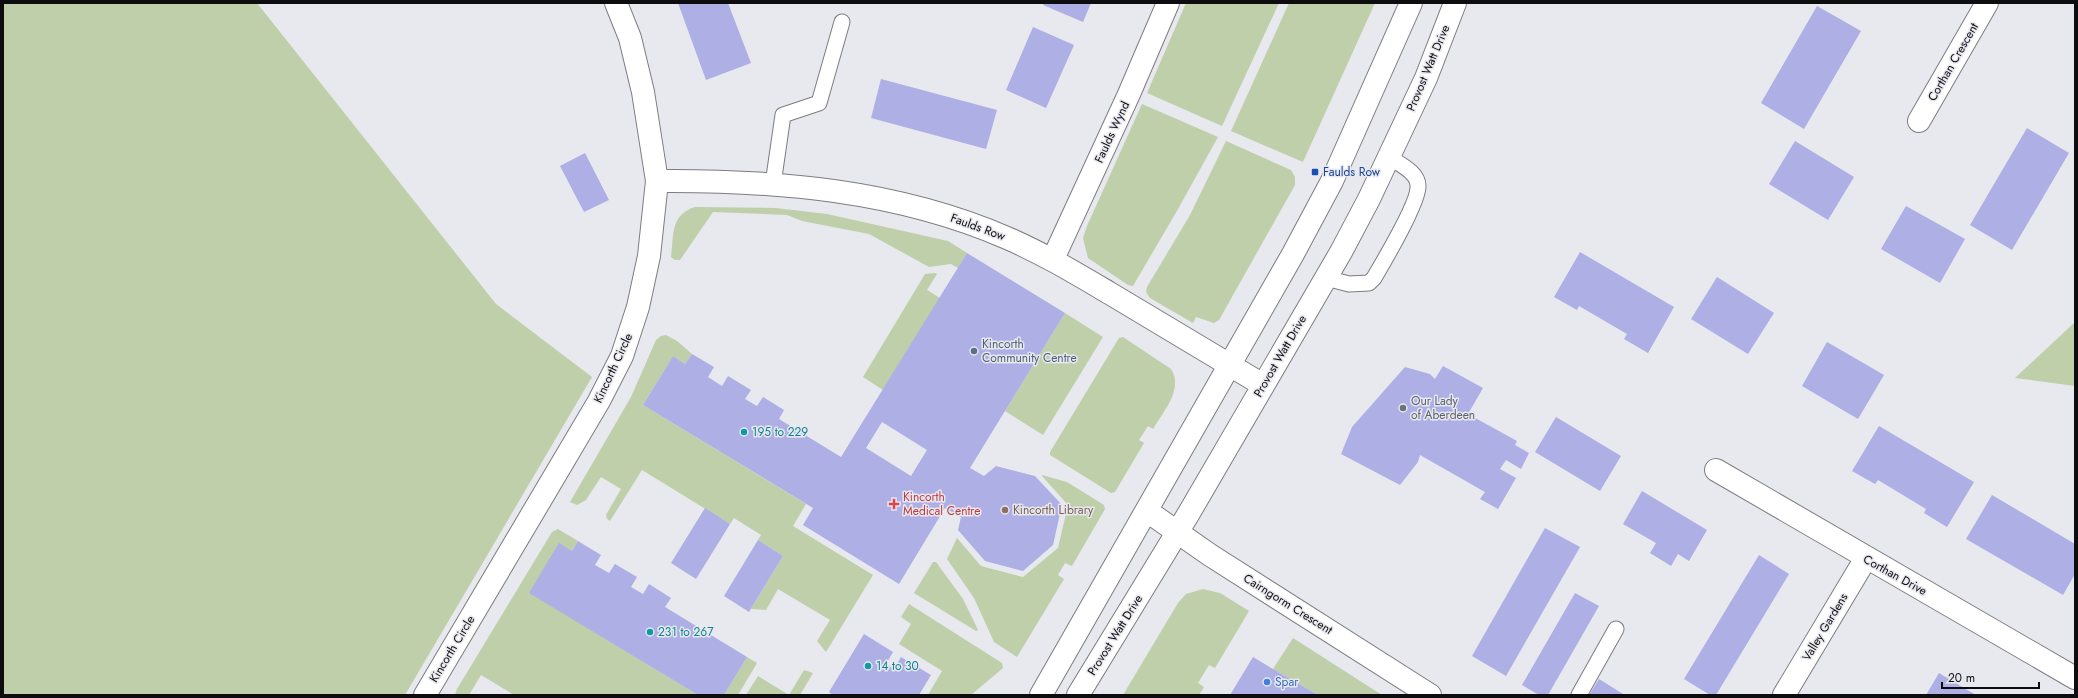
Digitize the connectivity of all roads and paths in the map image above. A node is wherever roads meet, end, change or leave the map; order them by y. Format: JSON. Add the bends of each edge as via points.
{"nodes":[{"id":1,"x":616,"y":3,"type":"edge"},
{"id":2,"x":1168,"y":3,"type":"edge"},
{"id":3,"x":1411,"y":3,"type":"edge"},
{"id":4,"x":1455,"y":3,"type":"edge"},
{"id":5,"x":1987,"y":3,"type":"edge"},
{"id":6,"x":842,"y":22,"type":"dead end"},
{"id":7,"x":1919,"y":121,"type":"dead end"},
{"id":8,"x":1389,"y":157,"type":"junction"},
{"id":9,"x":657,"y":181,"type":"junction"},
{"id":10,"x":773,"y":184,"type":"junction"},
{"id":11,"x":1053,"y":259,"type":"junction"},
{"id":12,"x":1326,"y":278,"type":"junction"},
{"id":13,"x":1230,"y":366,"type":"junction"},
{"id":14,"x":1263,"y":385,"type":"junction"},
{"id":15,"x":1716,"y":470,"type":"dead end"},
{"id":16,"x":1147,"y":512,"type":"junction"},
{"id":17,"x":1177,"y":533,"type":"junction"},
{"id":18,"x":1866,"y":558,"type":"junction"},
{"id":19,"x":1616,"y":629,"type":"dead end"},
{"id":20,"x":2075,"y":678,"type":"edge"},
{"id":21,"x":425,"y":695,"type":"edge"},
{"id":22,"x":1041,"y":695,"type":"edge"},
{"id":23,"x":1078,"y":695,"type":"edge"},
{"id":24,"x":1430,"y":695,"type":"edge"},
{"id":25,"x":1578,"y":695,"type":"edge"},
{"id":26,"x":1784,"y":695,"type":"edge"}],
"edges":[{"from":1,"to":9,"type":"street","name":"Kincorth Circle","via":[[630,38],[643,92]]},
{"from":2,"to":11,"type":"street","name":"Faulds Wynd"},
{"from":3,"to":13,"type":"street","via":[[1332,181]]},
{"from":4,"to":8,"type":"street","name":"Provost Watt Drive","via":[[1426,78]]},
{"from":5,"to":7,"type":"street","name":"Corthan Crescent"},
{"from":6,"to":10,"type":"lane","via":[[819,103],[783,115]]},
{"from":8,"to":12,"type":"street","name":"Provost Watt Drive"},
{"from":8,"to":12,"type":"lane","via":[[1412,173],[1418,186],[1414,202],[1369,283],[1350,284]]},
{"from":9,"to":10,"type":"street","name":"Faulds Row","via":[[708,180]]},
{"from":9,"to":21,"type":"street","name":"Kincorth Circle","via":[[653,230],[644,281],[622,356],[599,401]]},
{"from":10,"to":11,"type":"street","name":"Faulds Row","via":[[862,195],[912,206],[993,232]]},
{"from":11,"to":13,"type":"street","name":"Faulds Row"},
{"from":12,"to":14,"type":"street","name":"Provost Watt Drive"},
{"from":13,"to":14,"type":"street","name":"Faulds Row"},
{"from":13,"to":16,"type":"street"},
{"from":14,"to":17,"type":"street","name":"Provost Watt Drive"},
{"from":15,"to":18,"type":"street","name":"Corthan Drive"},
{"from":16,"to":17,"type":"street","name":"Cairngorm Crescent"},
{"from":16,"to":22,"type":"street"},
{"from":17,"to":23,"type":"street","name":"Provost Watt Drive"},
{"from":17,"to":24,"type":"street","name":"Cairngorm Crescent"},
{"from":18,"to":20,"type":"street","name":"Corthan Drive"},
{"from":18,"to":26,"type":"street","name":"Valley Gardens"},
{"from":19,"to":25,"type":"lane"}]}
